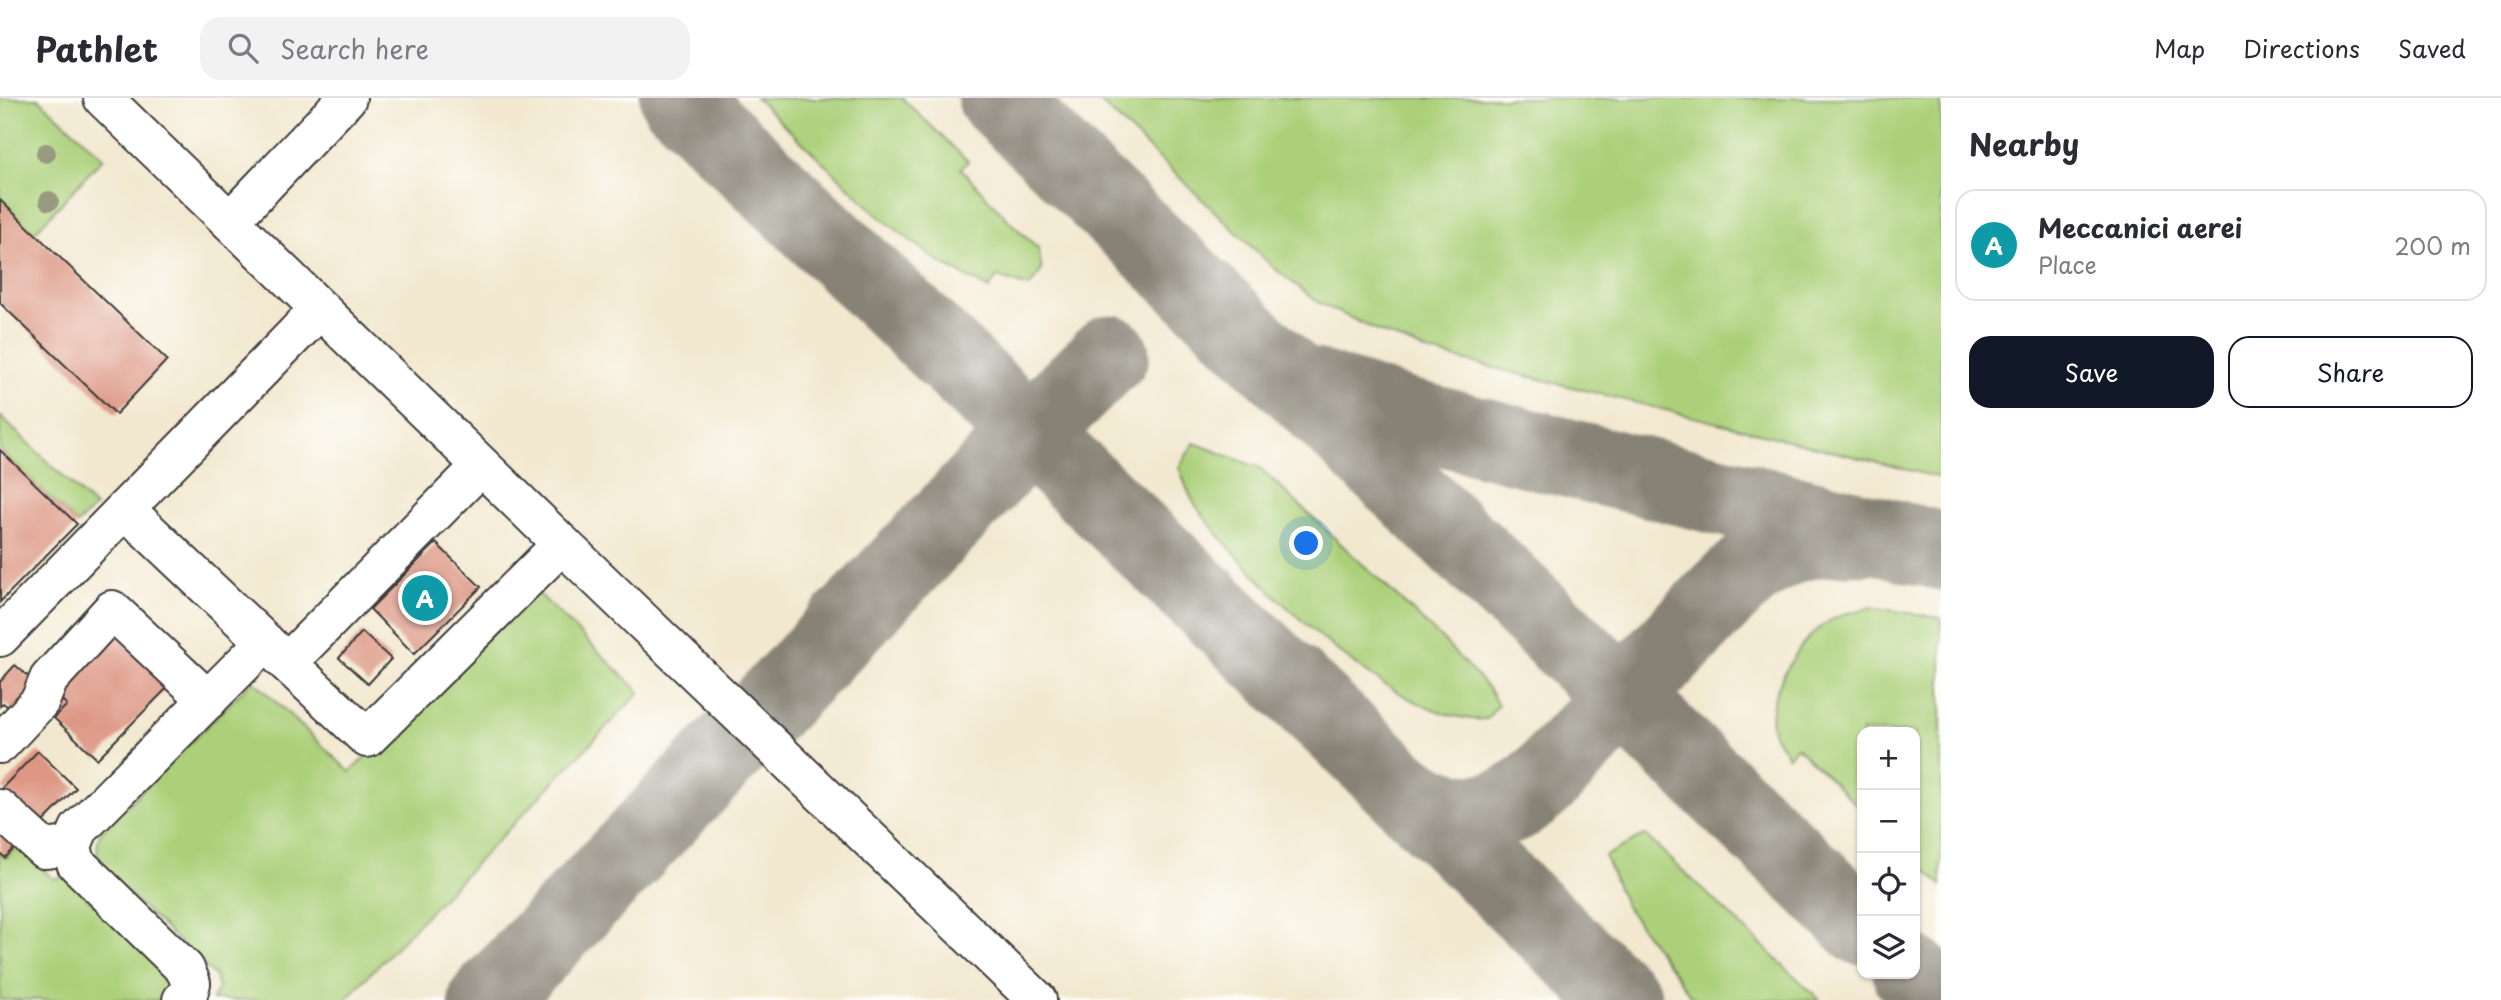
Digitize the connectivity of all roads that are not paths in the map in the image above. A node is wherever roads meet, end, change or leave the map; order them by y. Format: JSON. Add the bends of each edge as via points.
{"nodes":[{"id":1,"x":103,"y":98,"type":"edge"},
{"id":2,"x":347,"y":98,"type":"edge"},
{"id":3,"x":230,"y":221,"type":"junction"},
{"id":4,"x":320,"y":309,"type":"junction"},
{"id":5,"x":481,"y":466,"type":"junction"},
{"id":6,"x":125,"y":509,"type":"junction"},
{"id":7,"x":562,"y":544,"type":"junction"},
{"id":8,"x":0,"y":637,"type":"edge"},
{"id":9,"x":276,"y":652,"type":"junction"},
{"id":10,"x":208,"y":700,"type":"junction"},
{"id":11,"x":0,"y":744,"type":"edge"},
{"id":12,"x":0,"y":809,"type":"edge"},
{"id":13,"x":72,"y":846,"type":"junction"},
{"id":14,"x":182,"y":1000,"type":"edge"},
{"id":15,"x":1037,"y":1000,"type":"edge"}],
"edges":[{"from":1,"to":3,"type":"lane"},
{"from":2,"to":3,"type":"lane"},
{"from":3,"to":4,"type":"lane"},
{"from":4,"to":5,"type":"lane"},
{"from":4,"to":6,"type":"lane"},
{"from":5,"to":7,"type":"lane"},
{"from":5,"to":9,"type":"lane"},
{"from":6,"to":8,"type":"lane"},
{"from":6,"to":9,"type":"lane"},
{"from":7,"to":9,"type":"lane","via":[[367,738]]},
{"from":7,"to":15,"type":"lane"},
{"from":9,"to":10,"type":"lane"},
{"from":10,"to":11,"type":"lane","via":[[111,610],[49,679],[40,701]]},
{"from":10,"to":13,"type":"lane","via":[[79,829]]},
{"from":12,"to":13,"type":"lane","via":[[44,849]]},
{"from":13,"to":14,"type":"lane","via":[[76,863],[186,969],[191,983]]}]}
